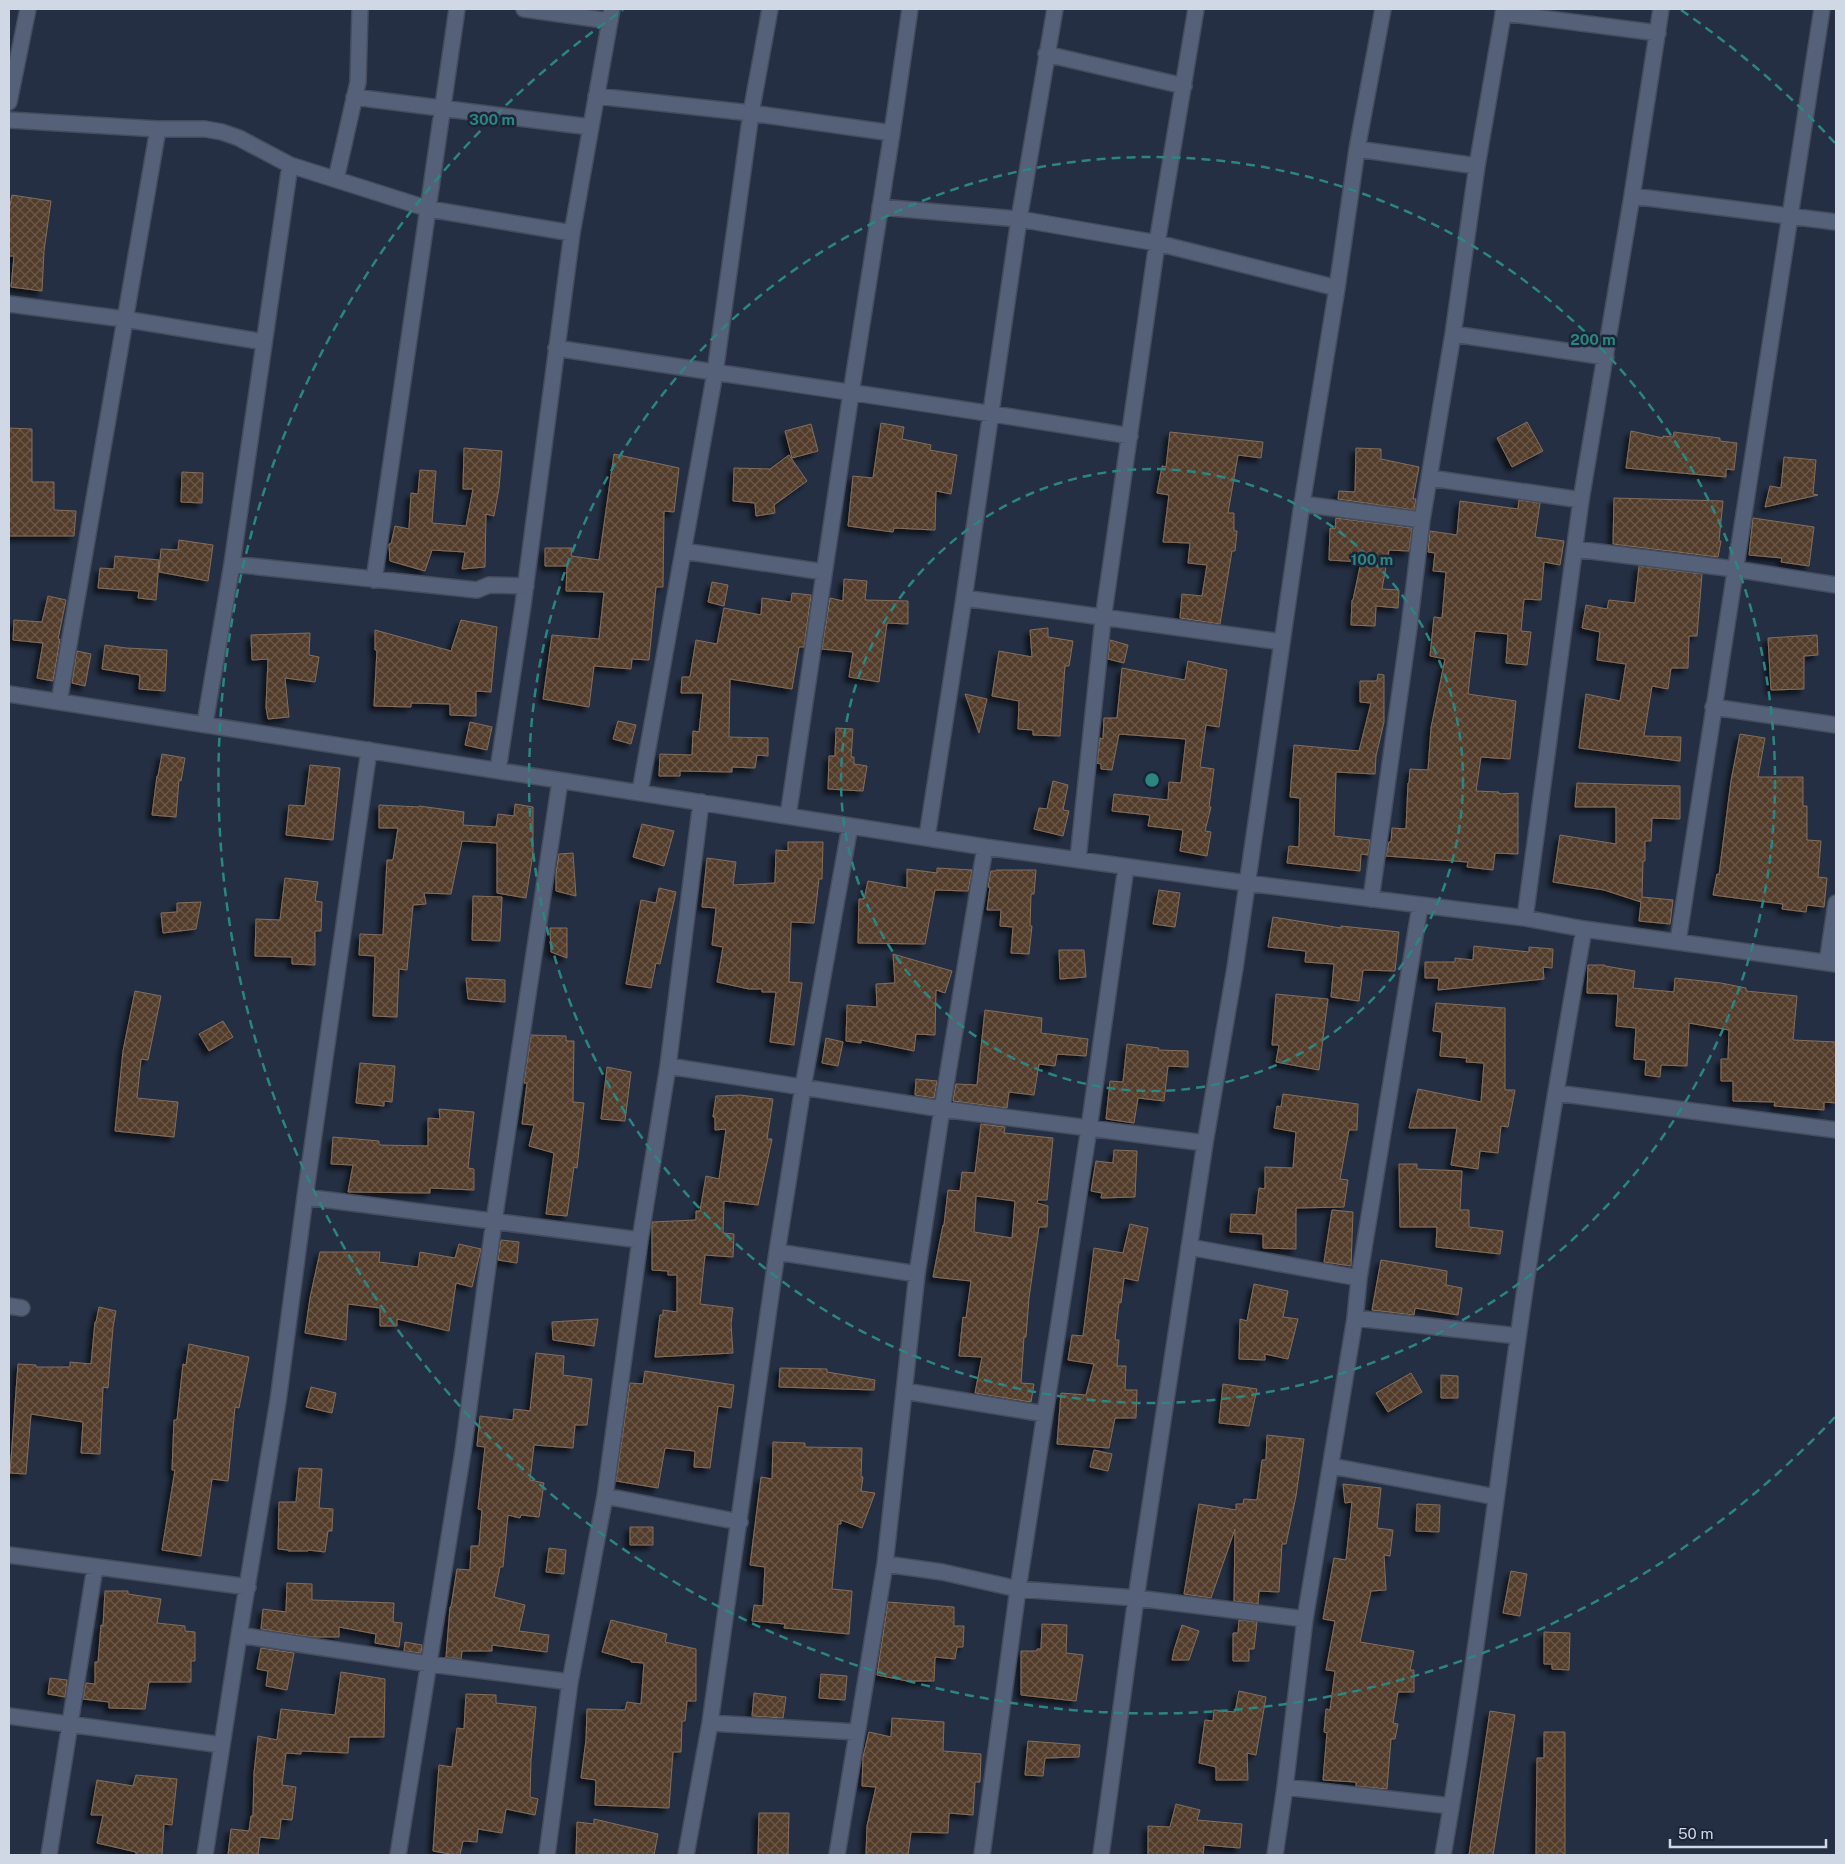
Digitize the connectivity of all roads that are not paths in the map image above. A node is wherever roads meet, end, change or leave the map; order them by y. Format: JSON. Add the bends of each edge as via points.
{"nodes":[{"id":1,"x":28,"y":9,"type":"edge"},
{"id":2,"x":360,"y":9,"type":"edge"},
{"id":3,"x":457,"y":9,"type":"edge"},
{"id":4,"x":524,"y":9,"type":"edge"},
{"id":5,"x":770,"y":9,"type":"edge"},
{"id":6,"x":910,"y":9,"type":"edge"},
{"id":7,"x":1055,"y":9,"type":"edge"},
{"id":8,"x":1196,"y":9,"type":"edge"},
{"id":9,"x":1383,"y":9,"type":"edge"},
{"id":10,"x":1661,"y":9,"type":"edge"},
{"id":11,"x":1822,"y":9,"type":"edge"},
{"id":12,"x":1504,"y":11,"type":"edge"},
{"id":13,"x":611,"y":15,"type":"edge"},
{"id":14,"x":1658,"y":33,"type":"junction"},
{"id":15,"x":1046,"y":54,"type":"junction"},
{"id":16,"x":11,"y":80,"type":"edge"},
{"id":17,"x":1184,"y":86,"type":"junction"},
{"id":18,"x":596,"y":96,"type":"junction"},
{"id":19,"x":354,"y":97,"type":"junction"},
{"id":20,"x":9,"y":102,"type":"edge"},
{"id":21,"x":442,"y":108,"type":"junction"},
{"id":22,"x":750,"y":113,"type":"junction"},
{"id":23,"x":9,"y":120,"type":"edge"},
{"id":24,"x":590,"y":127,"type":"junction"},
{"id":25,"x":158,"y":129,"type":"junction"},
{"id":26,"x":892,"y":133,"type":"junction"},
{"id":27,"x":1357,"y":149,"type":"junction"},
{"id":28,"x":290,"y":165,"type":"junction"},
{"id":29,"x":1477,"y":166,"type":"junction"},
{"id":30,"x":336,"y":179,"type":"junction"},
{"id":31,"x":1632,"y":196,"type":"junction"},
{"id":32,"x":880,"y":208,"type":"junction"},
{"id":33,"x":429,"y":209,"type":"junction"},
{"id":34,"x":1791,"y":216,"type":"junction"},
{"id":35,"x":1019,"y":219,"type":"junction"},
{"id":36,"x":1836,"y":222,"type":"edge"},
{"id":37,"x":572,"y":233,"type":"junction"},
{"id":38,"x":1157,"y":243,"type":"junction"},
{"id":39,"x":1337,"y":288,"type":"junction"},
{"id":40,"x":9,"y":304,"type":"edge"},
{"id":41,"x":124,"y":319,"type":"junction"},
{"id":42,"x":1453,"y":334,"type":"junction"},
{"id":43,"x":264,"y":342,"type":"junction"},
{"id":44,"x":556,"y":348,"type":"junction"},
{"id":45,"x":1606,"y":357,"type":"junction"},
{"id":46,"x":715,"y":373,"type":"junction"},
{"id":47,"x":850,"y":393,"type":"junction"},
{"id":48,"x":990,"y":413,"type":"junction"},
{"id":49,"x":1130,"y":436,"type":"junction"},
{"id":50,"x":1430,"y":478,"type":"junction"},
{"id":51,"x":1581,"y":500,"type":"junction"},
{"id":52,"x":1302,"y":504,"type":"junction"},
{"id":53,"x":1422,"y":520,"type":"junction"},
{"id":54,"x":1575,"y":549,"type":"junction"},
{"id":55,"x":683,"y":552,"type":"junction"},
{"id":56,"x":232,"y":564,"type":"junction"},
{"id":57,"x":1734,"y":569,"type":"junction"},
{"id":58,"x":824,"y":572,"type":"junction"},
{"id":59,"x":374,"y":580,"type":"junction"},
{"id":60,"x":1836,"y":585,"type":"edge"},
{"id":61,"x":526,"y":586,"type":"junction"},
{"id":62,"x":964,"y":598,"type":"junction"},
{"id":63,"x":1103,"y":619,"type":"junction"},
{"id":64,"x":1282,"y":642,"type":"junction"},
{"id":65,"x":9,"y":694,"type":"edge"},
{"id":66,"x":59,"y":702,"type":"junction"},
{"id":67,"x":1713,"y":707,"type":"junction"},
{"id":68,"x":205,"y":723,"type":"junction"},
{"id":69,"x":1836,"y":725,"type":"edge"},
{"id":70,"x":369,"y":750,"type":"junction"},
{"id":71,"x":498,"y":770,"type":"junction"},
{"id":72,"x":560,"y":781,"type":"junction"},
{"id":73,"x":640,"y":792,"type":"junction"},
{"id":74,"x":701,"y":802,"type":"junction"},
{"id":75,"x":788,"y":816,"type":"junction"},
{"id":76,"x":850,"y":826,"type":"junction"},
{"id":77,"x":927,"y":837,"type":"junction"},
{"id":78,"x":985,"y":847,"type":"junction"},
{"id":79,"x":1078,"y":859,"type":"junction"},
{"id":80,"x":1126,"y":867,"type":"junction"},
{"id":81,"x":1246,"y":883,"type":"junction"},
{"id":82,"x":1371,"y":899,"type":"junction"},
{"id":83,"x":1836,"y":903,"type":"edge"},
{"id":84,"x":1420,"y":906,"type":"junction"},
{"id":85,"x":1525,"y":918,"type":"junction"},
{"id":86,"x":1584,"y":929,"type":"junction"},
{"id":87,"x":1678,"y":941,"type":"junction"},
{"id":88,"x":1832,"y":964,"type":"edge"},
{"id":89,"x":668,"y":1066,"type":"junction"},
{"id":90,"x":803,"y":1087,"type":"junction"},
{"id":91,"x":1556,"y":1093,"type":"junction"},
{"id":92,"x":942,"y":1109,"type":"junction"},
{"id":93,"x":1089,"y":1128,"type":"junction"},
{"id":94,"x":1836,"y":1130,"type":"edge"},
{"id":95,"x":1205,"y":1143,"type":"junction"},
{"id":96,"x":305,"y":1197,"type":"junction"},
{"id":97,"x":494,"y":1221,"type":"junction"},
{"id":98,"x":640,"y":1240,"type":"junction"},
{"id":99,"x":1189,"y":1247,"type":"junction"},
{"id":100,"x":777,"y":1252,"type":"junction"},
{"id":101,"x":917,"y":1274,"type":"junction"},
{"id":102,"x":1359,"y":1278,"type":"junction"},
{"id":103,"x":1355,"y":1318,"type":"junction"},
{"id":104,"x":1518,"y":1336,"type":"junction"},
{"id":105,"x":904,"y":1391,"type":"junction"},
{"id":106,"x":1045,"y":1414,"type":"junction"},
{"id":107,"x":1331,"y":1466,"type":"junction"},
{"id":108,"x":605,"y":1496,"type":"junction"},
{"id":109,"x":1496,"y":1497,"type":"junction"},
{"id":110,"x":740,"y":1522,"type":"junction"},
{"id":111,"x":9,"y":1555,"type":"edge"},
{"id":112,"x":885,"y":1564,"type":"junction"},
{"id":113,"x":95,"y":1567,"type":"junction"},
{"id":114,"x":248,"y":1587,"type":"junction"},
{"id":115,"x":1018,"y":1589,"type":"junction"},
{"id":116,"x":1136,"y":1598,"type":"junction"},
{"id":117,"x":1305,"y":1619,"type":"junction"},
{"id":118,"x":239,"y":1635,"type":"junction"},
{"id":119,"x":430,"y":1664,"type":"junction"},
{"id":120,"x":570,"y":1682,"type":"junction"},
{"id":121,"x":9,"y":1716,"type":"edge"},
{"id":122,"x":710,"y":1722,"type":"junction"},
{"id":123,"x":70,"y":1725,"type":"junction"},
{"id":124,"x":856,"y":1732,"type":"junction"},
{"id":125,"x":222,"y":1745,"type":"junction"},
{"id":126,"x":1285,"y":1787,"type":"junction"},
{"id":127,"x":1451,"y":1806,"type":"junction"},
{"id":128,"x":49,"y":1855,"type":"edge"},
{"id":129,"x":205,"y":1855,"type":"edge"},
{"id":130,"x":398,"y":1855,"type":"edge"},
{"id":131,"x":547,"y":1855,"type":"edge"},
{"id":132,"x":686,"y":1855,"type":"edge"},
{"id":133,"x":837,"y":1855,"type":"edge"},
{"id":134,"x":982,"y":1855,"type":"edge"},
{"id":135,"x":1101,"y":1855,"type":"edge"},
{"id":136,"x":1275,"y":1855,"type":"edge"},
{"id":137,"x":1442,"y":1855,"type":"edge"}],
"edges":[{"from":1,"to":16,"type":"street"},
{"from":2,"to":19,"type":"street","via":[[359,68]]},
{"from":3,"to":21,"type":"street"},
{"from":4,"to":13,"type":"street"},
{"from":5,"to":22,"type":"street"},
{"from":6,"to":26,"type":"street"},
{"from":7,"to":15,"type":"street"},
{"from":8,"to":17,"type":"street"},
{"from":9,"to":27,"type":"street"},
{"from":10,"to":14,"type":"street"},
{"from":11,"to":34,"type":"street"},
{"from":12,"to":14,"type":"street"},
{"from":12,"to":29,"type":"street"},
{"from":13,"to":18,"type":"street"},
{"from":14,"to":31,"type":"street"},
{"from":15,"to":17,"type":"street"},
{"from":15,"to":35,"type":"street"},
{"from":16,"to":20,"type":"street"},
{"from":17,"to":38,"type":"street"},
{"from":18,"to":22,"type":"street"},
{"from":18,"to":24,"type":"street"},
{"from":19,"to":21,"type":"street"},
{"from":19,"to":30,"type":"street"},
{"from":21,"to":24,"type":"street"},
{"from":21,"to":33,"type":"street"},
{"from":22,"to":26,"type":"street"},
{"from":22,"to":46,"type":"street"},
{"from":23,"to":25,"type":"street"},
{"from":24,"to":37,"type":"street"},
{"from":25,"to":28,"type":"street","via":[[222,132]]},
{"from":25,"to":41,"type":"street"},
{"from":26,"to":32,"type":"street"},
{"from":27,"to":29,"type":"street"},
{"from":27,"to":39,"type":"street"},
{"from":28,"to":30,"type":"street"},
{"from":28,"to":43,"type":"street"},
{"from":29,"to":42,"type":"street"},
{"from":30,"to":33,"type":"street"},
{"from":31,"to":34,"type":"street"},
{"from":31,"to":45,"type":"street"},
{"from":32,"to":35,"type":"street"},
{"from":32,"to":47,"type":"street"},
{"from":33,"to":37,"type":"street"},
{"from":33,"to":59,"type":"street"},
{"from":34,"to":36,"type":"street"},
{"from":34,"to":57,"type":"street"},
{"from":35,"to":38,"type":"street"},
{"from":35,"to":48,"type":"street"},
{"from":37,"to":44,"type":"street"},
{"from":38,"to":39,"type":"street"},
{"from":38,"to":49,"type":"street"},
{"from":39,"to":52,"type":"street"},
{"from":40,"to":41,"type":"street"},
{"from":41,"to":43,"type":"street"},
{"from":41,"to":66,"type":"street"},
{"from":42,"to":45,"type":"street"},
{"from":42,"to":50,"type":"street"},
{"from":43,"to":56,"type":"street"},
{"from":44,"to":46,"type":"street"},
{"from":44,"to":61,"type":"street"},
{"from":45,"to":51,"type":"street"},
{"from":46,"to":47,"type":"street"},
{"from":46,"to":55,"type":"street"},
{"from":47,"to":48,"type":"street"},
{"from":47,"to":58,"type":"street"},
{"from":48,"to":49,"type":"street"},
{"from":48,"to":62,"type":"street"},
{"from":49,"to":63,"type":"street"},
{"from":50,"to":51,"type":"street"},
{"from":50,"to":53,"type":"street"},
{"from":51,"to":54,"type":"street"},
{"from":52,"to":53,"type":"street"},
{"from":52,"to":64,"type":"street"},
{"from":53,"to":82,"type":"street"},
{"from":54,"to":57,"type":"street"},
{"from":54,"to":85,"type":"street"},
{"from":55,"to":58,"type":"street"},
{"from":55,"to":73,"type":"street"},
{"from":56,"to":59,"type":"street"},
{"from":56,"to":68,"type":"street"},
{"from":57,"to":60,"type":"street"},
{"from":57,"to":67,"type":"street"},
{"from":58,"to":75,"type":"street"},
{"from":59,"to":61,"type":"street","via":[[477,590],[489,584]]},
{"from":61,"to":71,"type":"street"},
{"from":62,"to":63,"type":"street"},
{"from":62,"to":77,"type":"street"},
{"from":63,"to":64,"type":"street"},
{"from":63,"to":79,"type":"street"},
{"from":64,"to":81,"type":"street"},
{"from":65,"to":66,"type":"street"},
{"from":66,"to":68,"type":"street"},
{"from":67,"to":69,"type":"street"},
{"from":67,"to":87,"type":"street"},
{"from":68,"to":70,"type":"street"},
{"from":70,"to":71,"type":"street"},
{"from":70,"to":96,"type":"street"},
{"from":71,"to":72,"type":"street"},
{"from":72,"to":73,"type":"street"},
{"from":72,"to":97,"type":"street"},
{"from":73,"to":74,"type":"street"},
{"from":74,"to":75,"type":"street"},
{"from":74,"to":89,"type":"street"},
{"from":75,"to":76,"type":"street"},
{"from":76,"to":77,"type":"street"},
{"from":76,"to":90,"type":"street"},
{"from":77,"to":78,"type":"street"},
{"from":78,"to":79,"type":"street"},
{"from":78,"to":92,"type":"street"},
{"from":79,"to":80,"type":"street"},
{"from":80,"to":81,"type":"street"},
{"from":80,"to":93,"type":"street"},
{"from":81,"to":82,"type":"street"},
{"from":81,"to":95,"type":"street"},
{"from":82,"to":84,"type":"street"},
{"from":83,"to":88,"type":"street"},
{"from":84,"to":85,"type":"street"},
{"from":84,"to":102,"type":"street"},
{"from":85,"to":86,"type":"street"},
{"from":86,"to":87,"type":"street"},
{"from":86,"to":91,"type":"street"},
{"from":87,"to":88,"type":"street"},
{"from":89,"to":90,"type":"street"},
{"from":89,"to":98,"type":"street"},
{"from":90,"to":92,"type":"street"},
{"from":90,"to":100,"type":"street"},
{"from":91,"to":94,"type":"street"},
{"from":91,"to":104,"type":"street"},
{"from":92,"to":93,"type":"street"},
{"from":92,"to":101,"type":"street"},
{"from":93,"to":95,"type":"street"},
{"from":93,"to":106,"type":"street"},
{"from":95,"to":99,"type":"street"},
{"from":96,"to":97,"type":"street"},
{"from":96,"to":114,"type":"street","via":[[278,1401]]},
{"from":97,"to":98,"type":"street"},
{"from":97,"to":119,"type":"street"},
{"from":98,"to":108,"type":"street"},
{"from":99,"to":102,"type":"street"},
{"from":99,"to":116,"type":"street"},
{"from":100,"to":101,"type":"street"},
{"from":100,"to":110,"type":"street"},
{"from":101,"to":105,"type":"street"},
{"from":102,"to":103,"type":"street"},
{"from":103,"to":104,"type":"street"},
{"from":103,"to":107,"type":"street"},
{"from":104,"to":109,"type":"street"},
{"from":105,"to":106,"type":"street"},
{"from":105,"to":112,"type":"street"},
{"from":106,"to":115,"type":"street"},
{"from":107,"to":109,"type":"street"},
{"from":107,"to":117,"type":"street"},
{"from":108,"to":110,"type":"street"},
{"from":108,"to":120,"type":"street"},
{"from":109,"to":127,"type":"street"},
{"from":110,"to":122,"type":"street"},
{"from":111,"to":113,"type":"street"},
{"from":112,"to":115,"type":"street","via":[[942,1572]]},
{"from":112,"to":124,"type":"street"},
{"from":113,"to":114,"type":"street"},
{"from":113,"to":123,"type":"street"},
{"from":114,"to":118,"type":"street"},
{"from":115,"to":116,"type":"street"},
{"from":115,"to":134,"type":"street"},
{"from":116,"to":117,"type":"street"},
{"from":116,"to":135,"type":"street"},
{"from":117,"to":126,"type":"street"},
{"from":118,"to":119,"type":"street"},
{"from":118,"to":125,"type":"street"},
{"from":119,"to":120,"type":"street"},
{"from":119,"to":130,"type":"street"},
{"from":120,"to":131,"type":"street"},
{"from":121,"to":123,"type":"street"},
{"from":122,"to":124,"type":"street"},
{"from":122,"to":132,"type":"street"},
{"from":123,"to":125,"type":"street"},
{"from":123,"to":128,"type":"street"},
{"from":124,"to":133,"type":"street"},
{"from":125,"to":129,"type":"street"},
{"from":126,"to":127,"type":"street"},
{"from":126,"to":136,"type":"street"},
{"from":127,"to":137,"type":"street"}]}
